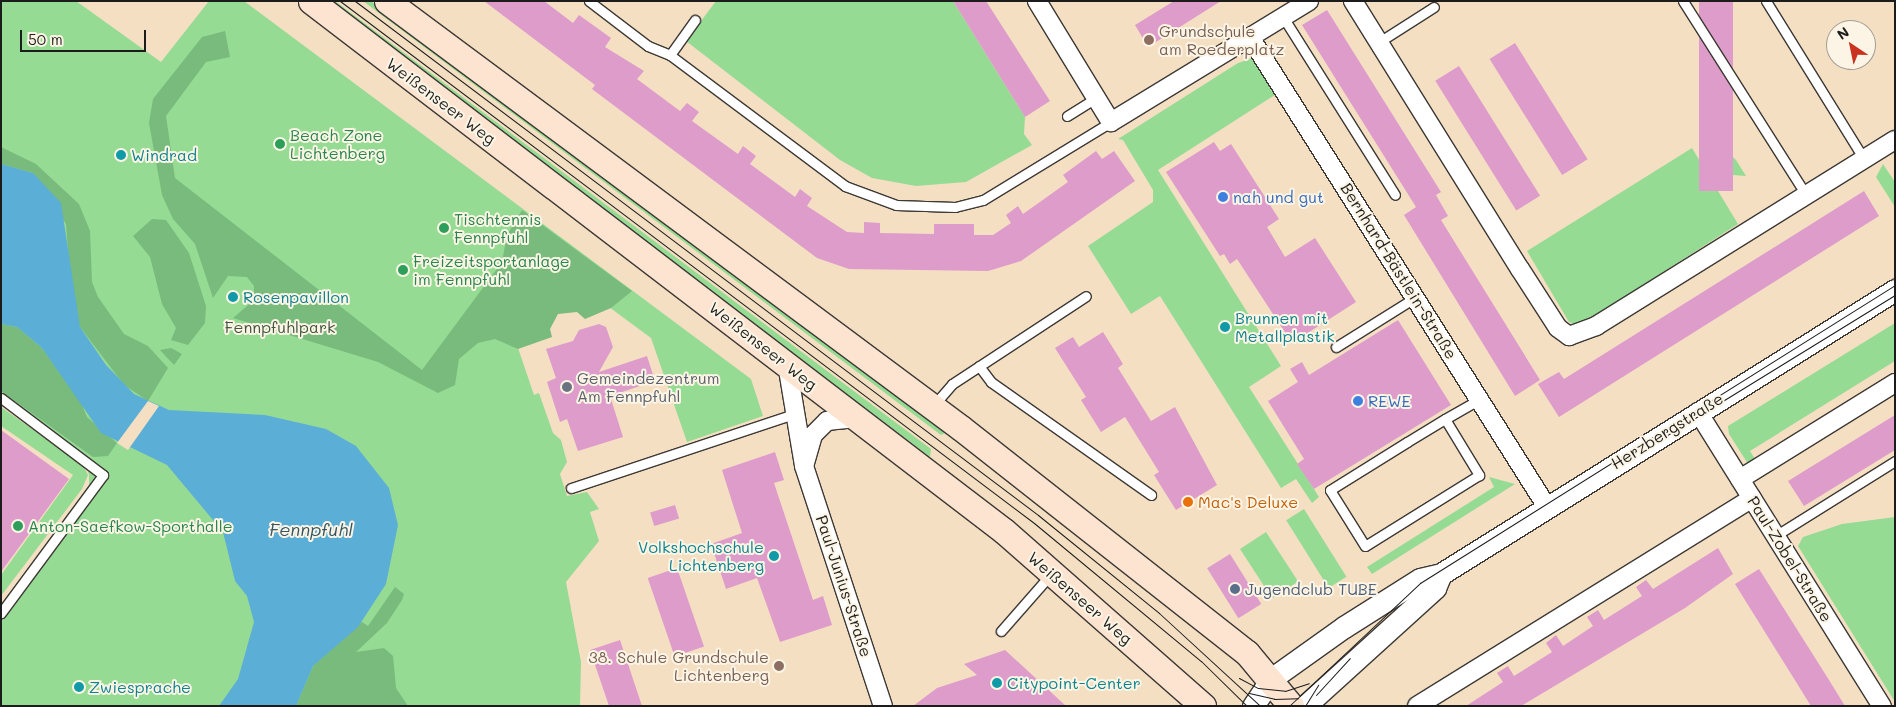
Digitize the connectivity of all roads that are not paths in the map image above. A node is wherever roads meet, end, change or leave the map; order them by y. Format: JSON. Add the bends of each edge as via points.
{"nodes":[{"id":1,"x":311,"y":1,"type":"edge"},
{"id":2,"x":387,"y":1,"type":"edge"},
{"id":3,"x":588,"y":1,"type":"edge"},
{"id":4,"x":1037,"y":1,"type":"edge"},
{"id":5,"x":1309,"y":1,"type":"edge"},
{"id":6,"x":1353,"y":1,"type":"edge"},
{"id":7,"x":1683,"y":1,"type":"edge"},
{"id":8,"x":1766,"y":1,"type":"edge"},
{"id":9,"x":1434,"y":7,"type":"dead end"},
{"id":10,"x":1283,"y":17,"type":"junction"},
{"id":11,"x":695,"y":20,"type":"dead end"},
{"id":12,"x":1250,"y":37,"type":"junction"},
{"id":13,"x":1379,"y":42,"type":"junction"},
{"id":14,"x":670,"y":55,"type":"junction"},
{"id":15,"x":1096,"y":98,"type":"junction"},
{"id":16,"x":1067,"y":116,"type":"dead end"},
{"id":17,"x":1111,"y":122,"type":"junction"},
{"id":18,"x":1895,"y":140,"type":"edge"},
{"id":19,"x":1864,"y":159,"type":"junction"},
{"id":20,"x":1395,"y":195,"type":"dead end"},
{"id":21,"x":1806,"y":195,"type":"junction"},
{"id":22,"x":1895,"y":290,"type":"edge"},
{"id":23,"x":1086,"y":296,"type":"dead end"},
{"id":24,"x":1416,"y":297,"type":"junction"},
{"id":25,"x":1336,"y":347,"type":"dead end"},
{"id":26,"x":787,"y":364,"type":"junction"},
{"id":27,"x":980,"y":366,"type":"junction"},
{"id":28,"x":1895,"y":383,"type":"edge"},
{"id":29,"x":1,"y":398,"type":"edge"},
{"id":30,"x":1480,"y":399,"type":"junction"},
{"id":31,"x":932,"y":407,"type":"junction"},
{"id":32,"x":1698,"y":412,"type":"junction"},
{"id":33,"x":794,"y":414,"type":"junction"},
{"id":34,"x":856,"y":418,"type":"junction"},
{"id":35,"x":1445,"y":419,"type":"junction"},
{"id":36,"x":1895,"y":461,"type":"edge"},
{"id":37,"x":804,"y":466,"type":"junction"},
{"id":38,"x":1740,"y":479,"type":"junction"},
{"id":39,"x":571,"y":488,"type":"dead end"},
{"id":40,"x":1151,"y":495,"type":"dead end"},
{"id":41,"x":1752,"y":498,"type":"junction"},
{"id":42,"x":1547,"y":507,"type":"junction"},
{"id":43,"x":1775,"y":536,"type":"junction"},
{"id":44,"x":1052,"y":572,"type":"junction"},
{"id":45,"x":1441,"y":574,"type":"junction"},
{"id":46,"x":1,"y":613,"type":"edge"},
{"id":47,"x":1002,"y":631,"type":"dead end"},
{"id":48,"x":1271,"y":679,"type":"junction"},
{"id":49,"x":1312,"y":700,"type":"edge"},
{"id":50,"x":883,"y":706,"type":"edge"},
{"id":51,"x":1203,"y":706,"type":"edge"},
{"id":52,"x":1253,"y":706,"type":"edge"},
{"id":53,"x":1291,"y":706,"type":"edge"},
{"id":54,"x":1417,"y":706,"type":"edge"},
{"id":55,"x":1882,"y":706,"type":"edge"}],
"edges":[{"from":1,"to":26,"type":"main road","name":"Weißenseer Weg"},
{"from":2,"to":31,"type":"main road"},
{"from":3,"to":14,"type":"lane","via":[[648,46]]},
{"from":4,"to":15,"type":"street"},
{"from":5,"to":10,"type":"street"},
{"from":6,"to":13,"type":"street"},
{"from":7,"to":21,"type":"lane"},
{"from":8,"to":19,"type":"lane"},
{"from":9,"to":13,"type":"lane"},
{"from":10,"to":12,"type":"street"},
{"from":10,"to":20,"type":"lane"},
{"from":11,"to":14,"type":"lane"},
{"from":12,"to":17,"type":"street"},
{"from":12,"to":24,"type":"street","name":"Bernhard-Bästlein-Straße"},
{"from":13,"to":21,"type":"street","via":[[1558,328],[1573,337]]},
{"from":14,"to":17,"type":"lane","via":[[845,186],[896,205],[954,207],[983,200]]},
{"from":15,"to":16,"type":"lane"},
{"from":15,"to":17,"type":"street"},
{"from":18,"to":19,"type":"street"},
{"from":19,"to":21,"type":"street"},
{"from":22,"to":32,"type":"street","name":"Herzbergstraße"},
{"from":23,"to":27,"type":"lane"},
{"from":24,"to":25,"type":"lane"},
{"from":24,"to":30,"type":"street","name":"Bernhard-Bästlein-Straße"},
{"from":26,"to":33,"type":"street","name":"Paul-Junius-Straße","via":[[794,386]]},
{"from":26,"to":34,"type":"main road","name":"Weißenseer Weg"},
{"from":27,"to":31,"type":"lane","via":[[952,384]]},
{"from":27,"to":40,"type":"lane","via":[[991,382]]},
{"from":28,"to":38,"type":"street"},
{"from":29,"to":46,"type":"lane","via":[[103,475]]},
{"from":30,"to":35,"type":"lane"},
{"from":30,"to":42,"type":"street","name":"Bernhard-Bästlein-Straße"},
{"from":31,"to":48,"type":"main road","via":[[1247,653]]},
{"from":32,"to":38,"type":"street","name":"Paul-Zobel-Straße"},
{"from":32,"to":42,"type":"street","name":"Herzbergstraße"},
{"from":33,"to":37,"type":"street","name":"Paul-Junius-Straße"},
{"from":33,"to":39,"type":"lane"},
{"from":34,"to":37,"type":"street","via":[[827,421],[813,435]]},
{"from":34,"to":44,"type":"main road","name":"Weißenseer Weg"},
{"from":35,"to":35,"type":"lane","via":[[1479,474],[1365,546],[1330,490]]},
{"from":36,"to":43,"type":"lane"},
{"from":37,"to":50,"type":"street","name":"Paul-Junius-Straße"},
{"from":38,"to":41,"type":"street","name":"Paul-Zobel-Straße"},
{"from":41,"to":43,"type":"street","name":"Paul-Zobel-Straße"},
{"from":41,"to":54,"type":"street"},
{"from":42,"to":45,"type":"street","name":"Herzbergstraße"},
{"from":43,"to":55,"type":"street","name":"Paul-Zobel-Straße"},
{"from":44,"to":47,"type":"lane"},
{"from":44,"to":51,"type":"main road","name":"Weißenseer Weg"},
{"from":45,"to":48,"type":"street","name":"Herzbergstraße","via":[[1420,579],[1296,659]]},
{"from":45,"to":49,"type":"street","name":"Herzbergstraße","via":[[1435,588]]},
{"from":48,"to":52,"type":"street","name":"Herzbergstraße"},
{"from":48,"to":53,"type":"main road"}]}
